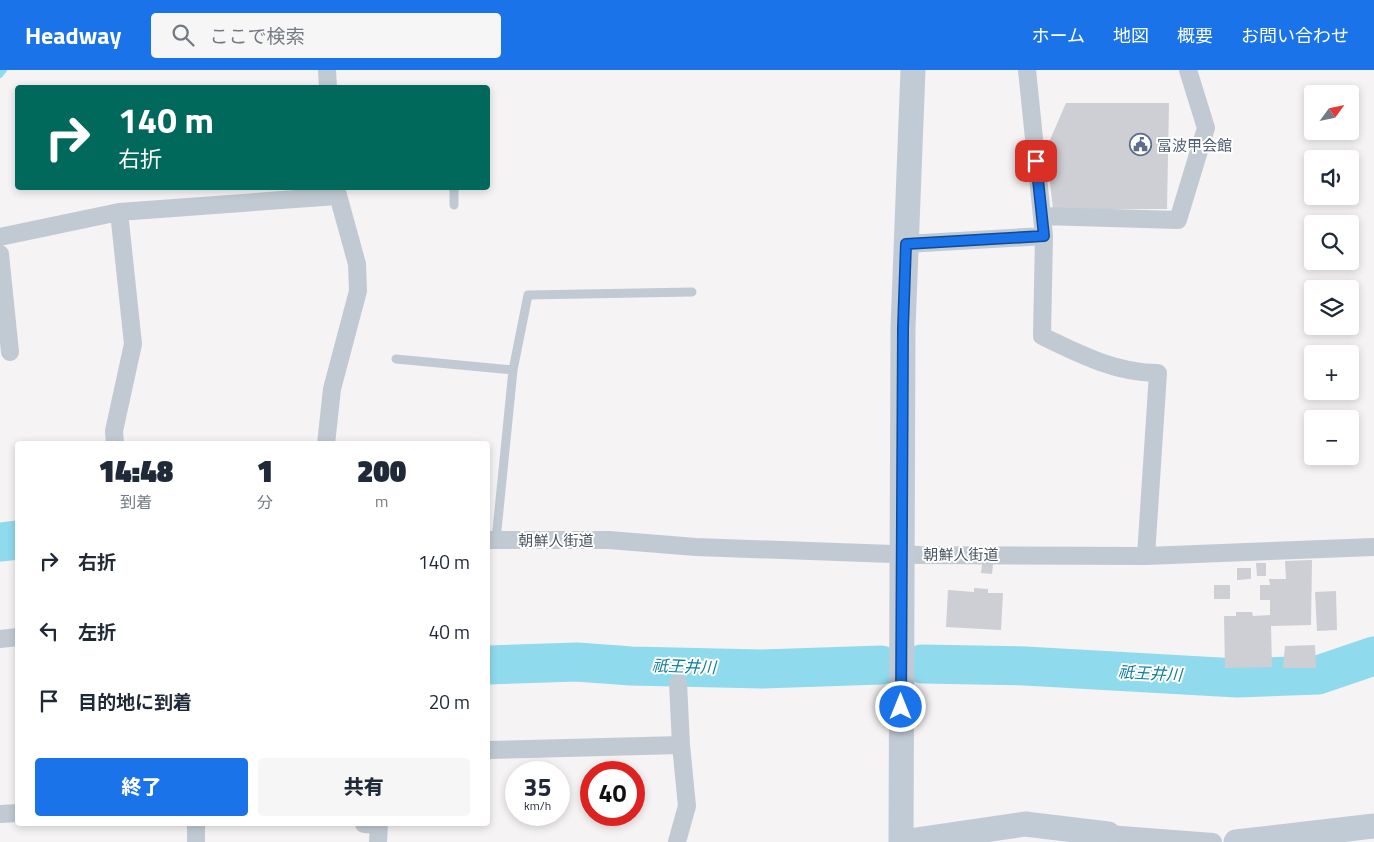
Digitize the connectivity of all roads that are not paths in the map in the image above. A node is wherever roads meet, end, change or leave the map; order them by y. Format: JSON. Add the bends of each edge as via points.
{"nodes":[{"id":1,"x":328,"y":70,"type":"edge"},
{"id":2,"x":913,"y":70,"type":"edge"},
{"id":3,"x":1027,"y":70,"type":"edge"},
{"id":4,"x":1188,"y":70,"type":"edge"},
{"id":5,"x":328,"y":85,"type":"edge"},
{"id":6,"x":454,"y":190,"type":"edge"},
{"id":7,"x":337,"y":192,"type":"edge"},
{"id":8,"x":454,"y":205,"type":"dead end"},
{"id":9,"x":118,"y":212,"type":"junction"},
{"id":10,"x":1042,"y":216,"type":"junction"},
{"id":11,"x":0,"y":236,"type":"edge"},
{"id":12,"x":1044,"y":236,"type":"junction"},
{"id":13,"x":906,"y":244,"type":"junction"},
{"id":14,"x":0,"y":254,"type":"edge"},
{"id":15,"x":692,"y":292,"type":"dead end"},
{"id":16,"x":10,"y":352,"type":"dead end"},
{"id":17,"x":396,"y":359,"type":"dead end"},
{"id":18,"x":513,"y":370,"type":"junction"},
{"id":19,"x":116,"y":441,"type":"edge"},
{"id":20,"x":326,"y":441,"type":"edge"},
{"id":21,"x":492,"y":540,"type":"edge"},
{"id":22,"x":1374,"y":547,"type":"edge"},
{"id":23,"x":901,"y":553,"type":"junction"},
{"id":24,"x":1146,"y":556,"type":"junction"},
{"id":25,"x":15,"y":638,"type":"edge"},
{"id":26,"x":0,"y":639,"type":"edge"},
{"id":27,"x":678,"y":683,"type":"dead end"},
{"id":28,"x":681,"y":745,"type":"junction"},
{"id":29,"x":490,"y":750,"type":"edge"},
{"id":30,"x":15,"y":813,"type":"edge"},
{"id":31,"x":0,"y":814,"type":"edge"},
{"id":32,"x":196,"y":826,"type":"edge"},
{"id":33,"x":1374,"y":826,"type":"edge"},
{"id":34,"x":1109,"y":838,"type":"edge"},
{"id":35,"x":196,"y":842,"type":"edge"},
{"id":36,"x":677,"y":842,"type":"edge"},
{"id":37,"x":901,"y":842,"type":"edge"},
{"id":38,"x":1213,"y":842,"type":"edge"},
{"id":39,"x":1236,"y":842,"type":"edge"}],
"edges":[{"from":1,"to":5,"type":"street"},
{"from":2,"to":13,"type":"street"},
{"from":3,"to":10,"type":"street"},
{"from":4,"to":10,"type":"street","via":[[1206,128],[1178,220]]},
{"from":6,"to":8,"type":"lane"},
{"from":7,"to":9,"type":"street"},
{"from":7,"to":20,"type":"street","via":[[358,264],[358,291],[332,389]]},
{"from":9,"to":11,"type":"street"},
{"from":9,"to":19,"type":"street","via":[[133,344],[114,431]]},
{"from":10,"to":12,"type":"street"},
{"from":12,"to":13,"type":"street"},
{"from":12,"to":24,"type":"street","via":[[1042,336],[1088,359],[1139,373],[1158,374]]},
{"from":13,"to":23,"type":"street"},
{"from":14,"to":16,"type":"street"},
{"from":15,"to":18,"type":"lane","via":[[528,295]]},
{"from":17,"to":18,"type":"lane"},
{"from":18,"to":21,"type":"lane"},
{"from":21,"to":23,"type":"street","name":"朝鮮人街道","via":[[609,540],[696,548]]},
{"from":22,"to":24,"type":"street","name":"朝鮮人街道"},
{"from":23,"to":24,"type":"street","name":"朝鮮人街道"},
{"from":23,"to":37,"type":"street"},
{"from":25,"to":26,"type":"street"},
{"from":27,"to":28,"type":"street"},
{"from":28,"to":29,"type":"street"},
{"from":28,"to":36,"type":"street","via":[[687,806]]},
{"from":30,"to":31,"type":"street"},
{"from":32,"to":35,"type":"street"},
{"from":33,"to":39,"type":"street"},
{"from":34,"to":37,"type":"street","via":[[1025,824]]},
{"from":34,"to":38,"type":"street"}]}
